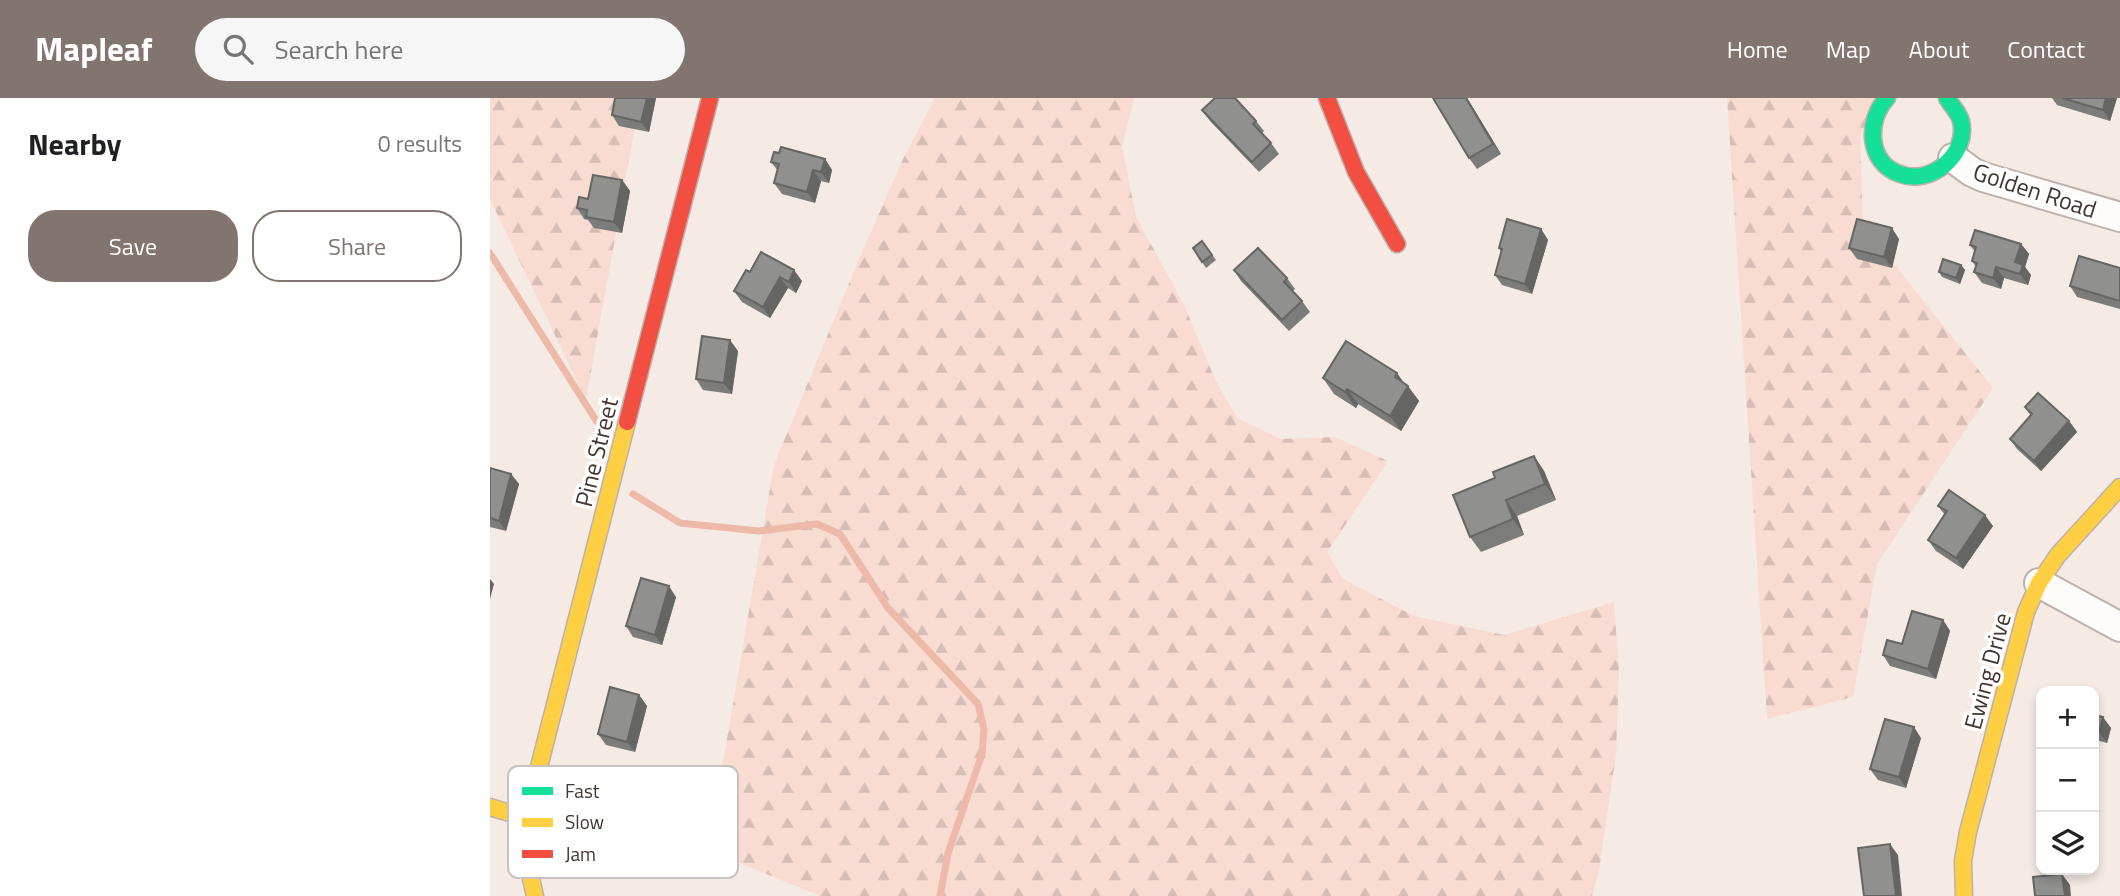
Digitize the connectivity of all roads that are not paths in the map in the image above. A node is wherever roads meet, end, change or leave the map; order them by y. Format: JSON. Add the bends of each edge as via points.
{"nodes":[{"id":1,"x":710,"y":98,"type":"edge"},
{"id":2,"x":1327,"y":98,"type":"edge"},
{"id":3,"x":1887,"y":98,"type":"edge"},
{"id":4,"x":1947,"y":98,"type":"edge"},
{"id":5,"x":1953,"y":158,"type":"junction"},
{"id":6,"x":2120,"y":217,"type":"edge"},
{"id":7,"x":1397,"y":244,"type":"dead end"},
{"id":8,"x":2120,"y":487,"type":"edge"},
{"id":9,"x":2039,"y":583,"type":"junction"},
{"id":10,"x":2120,"y":627,"type":"edge"},
{"id":11,"x":539,"y":766,"type":"edge"},
{"id":12,"x":490,"y":807,"type":"edge"},
{"id":13,"x":508,"y":812,"type":"edge"},
{"id":14,"x":531,"y":878,"type":"edge"},
{"id":15,"x":535,"y":896,"type":"edge"},
{"id":16,"x":1964,"y":896,"type":"edge"}],
"edges":[{"from":1,"to":11,"type":"street","name":"Pine Street"},
{"from":2,"to":7,"type":"street","via":[[1356,172]]},
{"from":3,"to":5,"type":"street","name":"Golden Road","via":[[1872,128],[1874,147],[1885,164],[1901,174],[1920,177],[1939,171]]},
{"from":4,"to":5,"type":"street","name":"Golden Road","via":[[1962,131]]},
{"from":5,"to":6,"type":"street","name":"Golden Road","via":[[1983,177]]},
{"from":8,"to":9,"type":"street","name":"Ewing Drive"},
{"from":9,"to":10,"type":"street"},
{"from":9,"to":16,"type":"street","name":"Ewing Drive","via":[[2016,645],[1968,832]]},
{"from":12,"to":13,"type":"street"},
{"from":14,"to":15,"type":"street","name":"Pine Street"}]}
